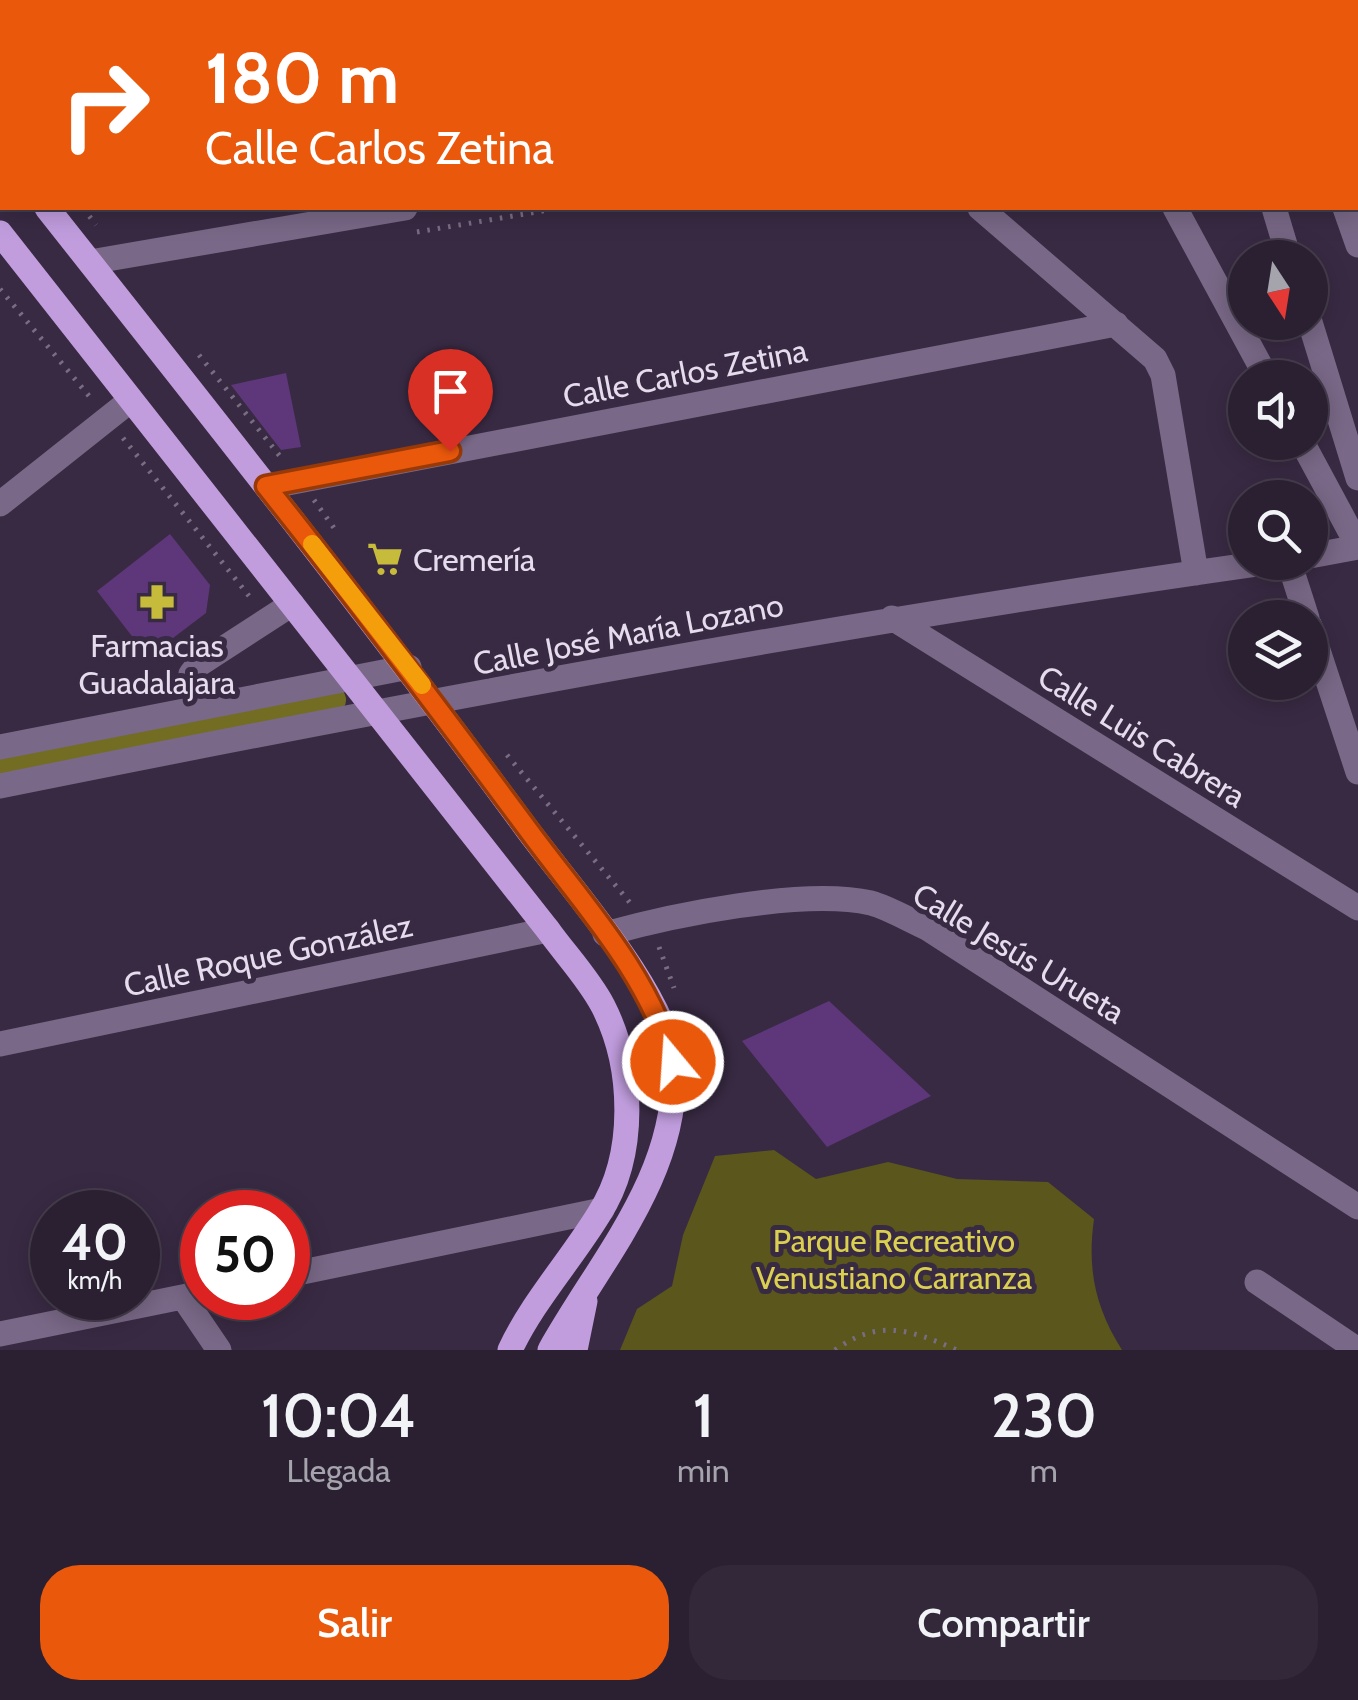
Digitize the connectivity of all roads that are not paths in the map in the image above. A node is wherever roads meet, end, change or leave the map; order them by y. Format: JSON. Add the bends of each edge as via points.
{"nodes":[{"id":1,"x":49,"y":210,"type":"edge"},
{"id":2,"x":393,"y":210,"type":"edge"},
{"id":3,"x":982,"y":210,"type":"edge"},
{"id":4,"x":1176,"y":210,"type":"edge"},
{"id":5,"x":1275,"y":210,"type":"edge"},
{"id":6,"x":1346,"y":210,"type":"edge"},
{"id":7,"x":0,"y":233,"type":"edge"},
{"id":8,"x":1284,"y":240,"type":"edge"},
{"id":9,"x":1358,"y":245,"type":"edge"},
{"id":10,"x":90,"y":262,"type":"junction"},
{"id":11,"x":1116,"y":324,"type":"junction"},
{"id":12,"x":1316,"y":340,"type":"edge"},
{"id":13,"x":1256,"y":360,"type":"edge"},
{"id":14,"x":131,"y":400,"type":"junction"},
{"id":15,"x":1312,"y":460,"type":"edge"},
{"id":16,"x":1358,"y":478,"type":"edge"},
{"id":17,"x":266,"y":486,"type":"junction"},
{"id":18,"x":0,"y":504,"type":"edge"},
{"id":19,"x":1358,"y":546,"type":"edge"},
{"id":20,"x":1328,"y":552,"type":"edge"},
{"id":21,"x":1228,"y":568,"type":"edge"},
{"id":22,"x":1196,"y":573,"type":"junction"},
{"id":23,"x":292,"y":604,"type":"junction"},
{"id":24,"x":892,"y":618,"type":"junction"},
{"id":25,"x":410,"y":667,"type":"junction"},
{"id":26,"x":351,"y":678,"type":"junction"},
{"id":27,"x":1328,"y":681,"type":"edge"},
{"id":28,"x":436,"y":703,"type":"junction"},
{"id":29,"x":208,"y":706,"type":"junction"},
{"id":30,"x":378,"y":714,"type":"junction"},
{"id":31,"x":0,"y":748,"type":"edge"},
{"id":32,"x":1358,"y":772,"type":"edge"},
{"id":33,"x":0,"y":786,"type":"edge"},
{"id":34,"x":1358,"y":908,"type":"edge"},
{"id":35,"x":548,"y":930,"type":"junction"},
{"id":36,"x":605,"y":934,"type":"junction"},
{"id":37,"x":0,"y":1044,"type":"edge"},
{"id":38,"x":1358,"y":1208,"type":"edge"},
{"id":39,"x":602,"y":1210,"type":"junction"},
{"id":40,"x":310,"y":1270,"type":"edge"},
{"id":41,"x":1257,"y":1282,"type":"dead end"},
{"id":42,"x":584,"y":1288,"type":"junction"},
{"id":43,"x":180,"y":1297,"type":"edge"},
{"id":44,"x":205,"y":1320,"type":"edge"},
{"id":45,"x":522,"y":1325,"type":"junction"},
{"id":46,"x":0,"y":1334,"type":"edge"},
{"id":47,"x":219,"y":1350,"type":"edge"},
{"id":48,"x":498,"y":1350,"type":"edge"},
{"id":49,"x":510,"y":1350,"type":"edge"},
{"id":50,"x":550,"y":1350,"type":"edge"},
{"id":51,"x":575,"y":1350,"type":"edge"},
{"id":52,"x":1358,"y":1350,"type":"edge"}],
"edges":[{"from":1,"to":10,"type":"main road"},
{"from":2,"to":10,"type":"street"},
{"from":3,"to":11,"type":"street"},
{"from":4,"to":13,"type":"street"},
{"from":5,"to":8,"type":"street"},
{"from":6,"to":9,"type":"street"},
{"from":7,"to":14,"type":"main road"},
{"from":10,"to":17,"type":"main road"},
{"from":11,"to":17,"type":"street","name":"Calle Carlos Zetina"},
{"from":11,"to":22,"type":"street","via":[[1163,375]]},
{"from":12,"to":16,"type":"street"},
{"from":14,"to":18,"type":"street"},
{"from":14,"to":23,"type":"main road"},
{"from":15,"to":19,"type":"street"},
{"from":17,"to":25,"type":"main road"},
{"from":19,"to":20,"type":"street"},
{"from":21,"to":22,"type":"street","name":"Calle José María Lozano"},
{"from":22,"to":24,"type":"street","name":"Calle José María Lozano"},
{"from":23,"to":26,"type":"main road"},
{"from":23,"to":29,"type":"street","via":[[198,664],[194,685]]},
{"from":24,"to":28,"type":"street","name":"Calle José María Lozano"},
{"from":24,"to":34,"type":"street","name":"Calle Luis Cabrera"},
{"from":25,"to":26,"type":"street"},
{"from":25,"to":28,"type":"main road"},
{"from":26,"to":29,"type":"street"},
{"from":26,"to":30,"type":"main road"},
{"from":27,"to":32,"type":"street"},
{"from":28,"to":30,"type":"street","name":"Calle José María Lozano"},
{"from":28,"to":36,"type":"main road"},
{"from":29,"to":31,"type":"street"},
{"from":30,"to":33,"type":"street","name":"Calle José María Lozano"},
{"from":30,"to":35,"type":"main road"},
{"from":35,"to":37,"type":"street","name":"Calle Roque González"},
{"from":35,"to":39,"type":"main road","via":[[602,1006],[627,1086],[627,1130]]},
{"from":36,"to":38,"type":"street","name":"Calle Jesús Urueta","via":[[812,898],[872,904],[927,928]]},
{"from":36,"to":42,"type":"main road","via":[[663,1025],[673,1062],[672,1118],[636,1212]]},
{"from":39,"to":40,"type":"street"},
{"from":39,"to":45,"type":"main road"},
{"from":41,"to":52,"type":"street"},
{"from":42,"to":50,"type":"main road"},
{"from":42,"to":51,"type":"main road"},
{"from":43,"to":46,"type":"street"},
{"from":44,"to":47,"type":"street"},
{"from":45,"to":48,"type":"main road"},
{"from":45,"to":49,"type":"main road"}]}
